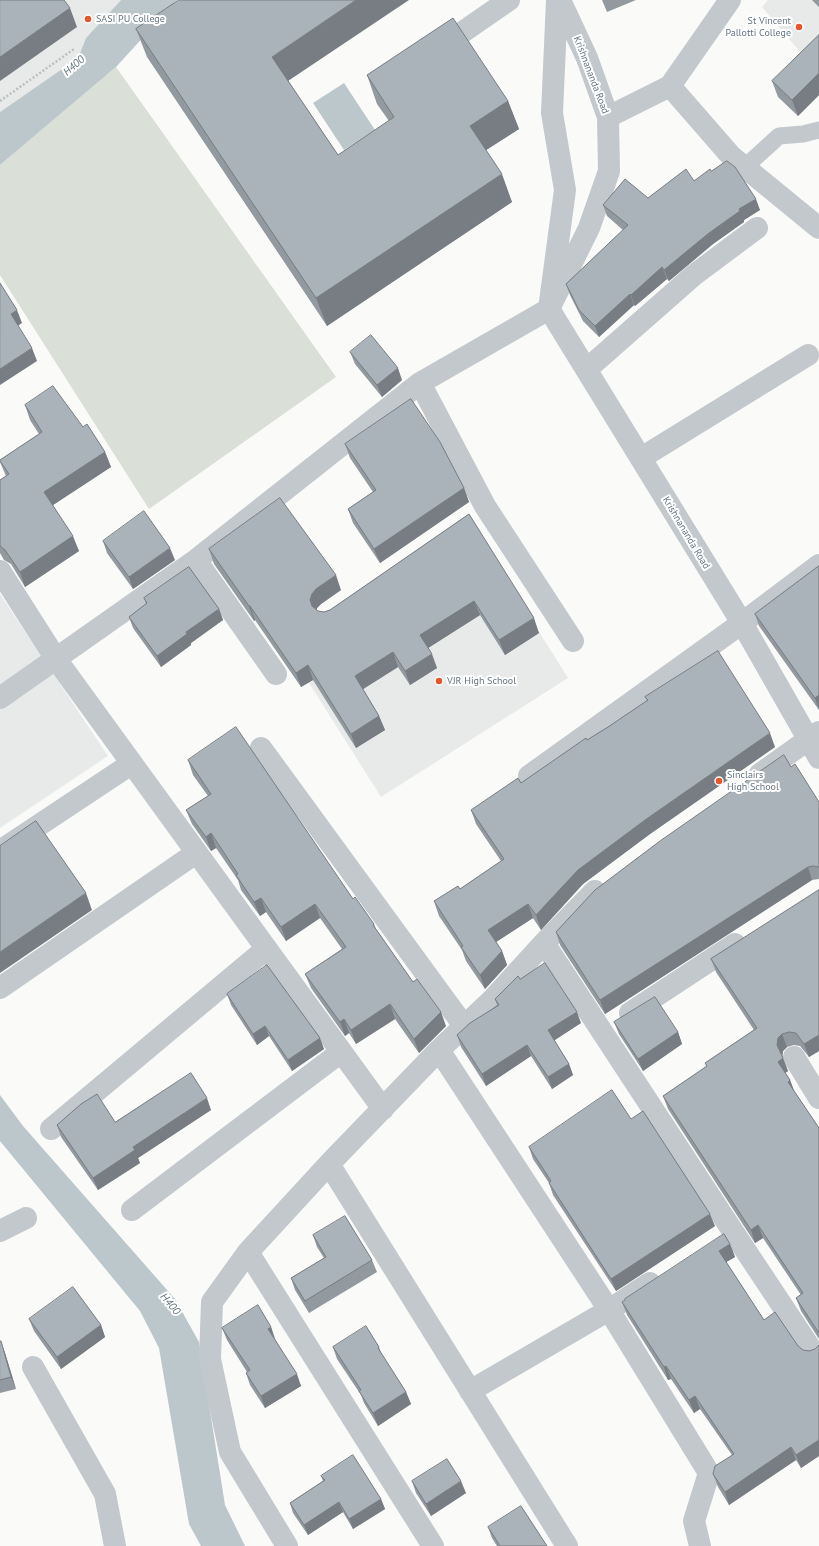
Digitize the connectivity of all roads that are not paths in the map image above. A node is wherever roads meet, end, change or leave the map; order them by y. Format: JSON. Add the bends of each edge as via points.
{"nodes":[{"id":1,"x":509,"y":0,"type":"edge"},
{"id":2,"x":557,"y":0,"type":"edge"},
{"id":3,"x":560,"y":0,"type":"edge"},
{"id":4,"x":731,"y":0,"type":"edge"},
{"id":5,"x":454,"y":38,"type":"edge"},
{"id":6,"x":670,"y":86,"type":"junction"},
{"id":7,"x":608,"y":117,"type":"junction"},
{"id":8,"x":819,"y":130,"type":"edge"},
{"id":9,"x":745,"y":167,"type":"junction"},
{"id":10,"x":757,"y":228,"type":"dead end"},
{"id":11,"x":819,"y":228,"type":"edge"},
{"id":12,"x":549,"y":309,"type":"junction"},
{"id":13,"x":808,"y":355,"type":"dead end"},
{"id":14,"x":587,"y":369,"type":"junction"},
{"id":15,"x":420,"y":383,"type":"junction"},
{"id":16,"x":641,"y":458,"type":"junction"},
{"id":17,"x":485,"y":506,"type":"junction"},
{"id":18,"x":466,"y":519,"type":"edge"},
{"id":19,"x":196,"y":560,"type":"junction"},
{"id":20,"x":819,"y":565,"type":"edge"},
{"id":21,"x":0,"y":571,"type":"edge"},
{"id":22,"x":742,"y":623,"type":"junction"},
{"id":23,"x":573,"y":642,"type":"dead end"},
{"id":24,"x":56,"y":659,"type":"junction"},
{"id":25,"x":276,"y":674,"type":"dead end"},
{"id":26,"x":0,"y":698,"type":"edge"},
{"id":27,"x":815,"y":744,"type":"edge"},
{"id":28,"x":262,"y":748,"type":"dead end"},
{"id":29,"x":131,"y":764,"type":"junction"},
{"id":30,"x":528,"y":776,"type":"edge"},
{"id":31,"x":743,"y":786,"type":"edge"},
{"id":32,"x":0,"y":851,"type":"edge"},
{"id":33,"x":196,"y":853,"type":"junction"},
{"id":34,"x":609,"y":881,"type":"edge"},
{"id":35,"x":752,"y":934,"type":"edge"},
{"id":36,"x":544,"y":943,"type":"junction"},
{"id":37,"x":266,"y":949,"type":"junction"},
{"id":38,"x":0,"y":988,"type":"edge"},
{"id":39,"x":464,"y":1026,"type":"junction"},
{"id":40,"x":602,"y":1032,"type":"junction"},
{"id":41,"x":439,"y":1050,"type":"junction"},
{"id":42,"x":341,"y":1052,"type":"junction"},
{"id":43,"x":794,"y":1056,"type":"dead end"},
{"id":44,"x":819,"y":1098,"type":"edge"},
{"id":45,"x":383,"y":1109,"type":"junction"},
{"id":46,"x":50,"y":1129,"type":"dead end"},
{"id":47,"x":329,"y":1164,"type":"junction"},
{"id":48,"x":132,"y":1210,"type":"dead end"},
{"id":49,"x":26,"y":1218,"type":"dead end"},
{"id":50,"x":0,"y":1231,"type":"edge"},
{"id":51,"x":248,"y":1252,"type":"junction"},
{"id":52,"x":667,"y":1272,"type":"edge"},
{"id":53,"x":609,"y":1310,"type":"junction"},
{"id":54,"x":813,"y":1352,"type":"edge"},
{"id":55,"x":32,"y":1367,"type":"dead end"},
{"id":56,"x":470,"y":1391,"type":"junction"},
{"id":57,"x":115,"y":1546,"type":"edge"},
{"id":58,"x":287,"y":1546,"type":"edge"},
{"id":59,"x":433,"y":1546,"type":"edge"},
{"id":60,"x":567,"y":1546,"type":"edge"},
{"id":61,"x":700,"y":1546,"type":"edge"}],
"edges":[{"from":1,"to":5,"type":"street"},
{"from":2,"to":12,"type":"street","via":[[552,113],[565,190]]},
{"from":3,"to":7,"type":"street","name":"Krishnananda Road","via":[[587,58]]},
{"from":4,"to":6,"type":"street"},
{"from":6,"to":7,"type":"street"},
{"from":6,"to":9,"type":"street","via":[[731,156]]},
{"from":7,"to":12,"type":"street","name":"Krishnananda Road","via":[[609,171],[589,228]]},
{"from":8,"to":9,"type":"lane","via":[[779,136]]},
{"from":9,"to":11,"type":"street"},
{"from":10,"to":14,"type":"street","via":[[694,275]]},
{"from":12,"to":14,"type":"street","name":"Krishnananda Road"},
{"from":12,"to":15,"type":"street"},
{"from":13,"to":16,"type":"street"},
{"from":14,"to":16,"type":"street","name":"Krishnananda Road"},
{"from":15,"to":17,"type":"street"},
{"from":15,"to":19,"type":"street"},
{"from":16,"to":22,"type":"street","name":"Krishnananda Road"},
{"from":17,"to":18,"type":"street"},
{"from":17,"to":23,"type":"street"},
{"from":19,"to":24,"type":"street"},
{"from":19,"to":25,"type":"street"},
{"from":20,"to":22,"type":"street"},
{"from":21,"to":24,"type":"street"},
{"from":22,"to":27,"type":"street","name":"Krishnananda Road"},
{"from":22,"to":30,"type":"street"},
{"from":24,"to":26,"type":"street"},
{"from":24,"to":29,"type":"street"},
{"from":27,"to":31,"type":"street"},
{"from":28,"to":39,"type":"street"},
{"from":29,"to":32,"type":"street"},
{"from":29,"to":33,"type":"street"},
{"from":33,"to":37,"type":"street"},
{"from":33,"to":38,"type":"street"},
{"from":34,"to":36,"type":"street","via":[[591,894]]},
{"from":35,"to":40,"type":"street"},
{"from":36,"to":39,"type":"street","via":[[498,994]]},
{"from":36,"to":40,"type":"street"},
{"from":37,"to":42,"type":"street"},
{"from":37,"to":46,"type":"street"},
{"from":39,"to":41,"type":"street"},
{"from":40,"to":54,"type":"street","via":[[725,1235]]},
{"from":41,"to":45,"type":"street"},
{"from":41,"to":53,"type":"street"},
{"from":42,"to":45,"type":"street"},
{"from":42,"to":48,"type":"street"},
{"from":43,"to":44,"type":"street"},
{"from":45,"to":47,"type":"street"},
{"from":47,"to":51,"type":"street"},
{"from":47,"to":56,"type":"street"},
{"from":49,"to":50,"type":"street"},
{"from":51,"to":58,"type":"street","via":[[212,1302],[210,1359],[230,1452]]},
{"from":51,"to":59,"type":"street"},
{"from":52,"to":53,"type":"street"},
{"from":53,"to":56,"type":"street"},
{"from":53,"to":61,"type":"street","via":[[709,1474],[694,1520]]},
{"from":55,"to":57,"type":"street","via":[[105,1494]]},
{"from":56,"to":60,"type":"street"}]}
